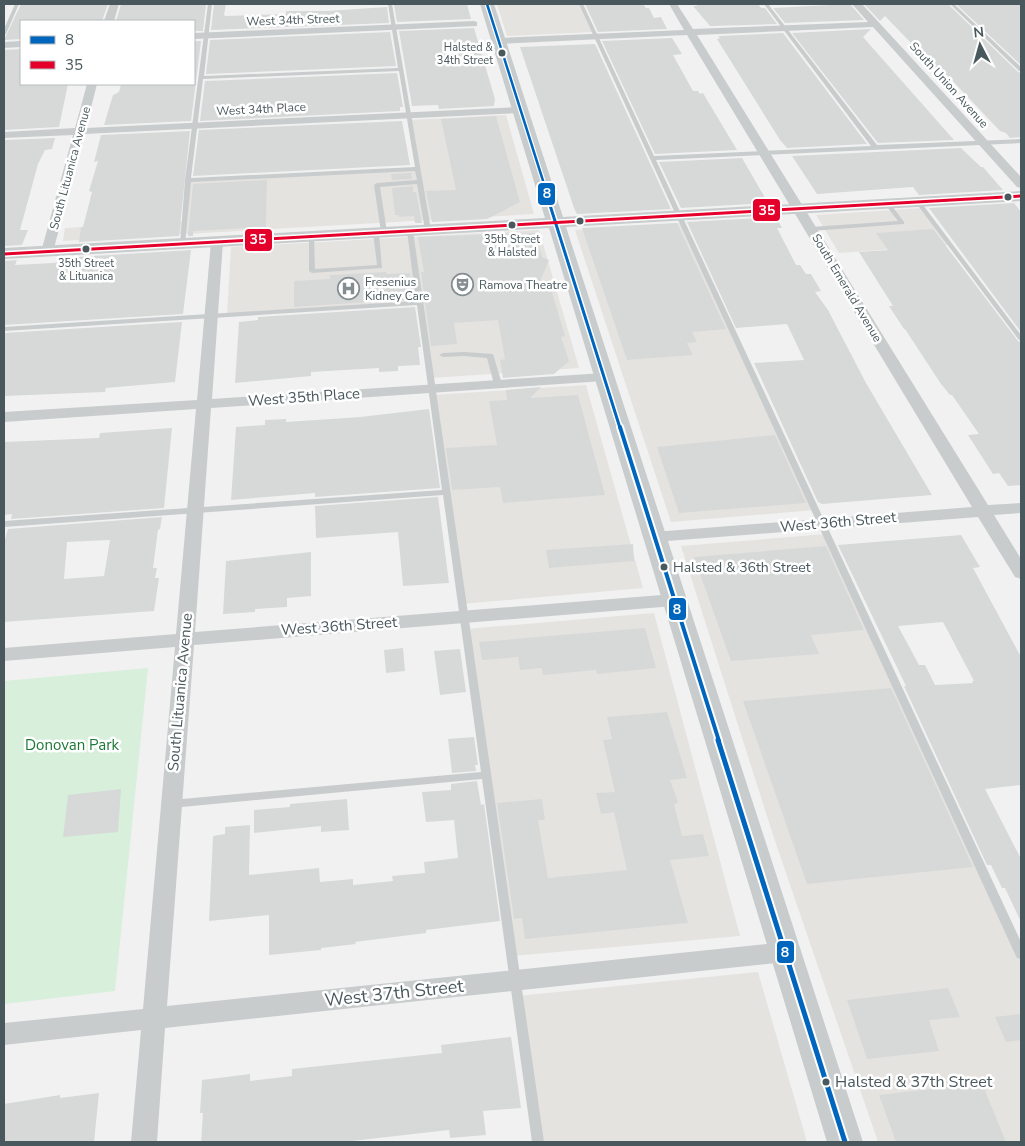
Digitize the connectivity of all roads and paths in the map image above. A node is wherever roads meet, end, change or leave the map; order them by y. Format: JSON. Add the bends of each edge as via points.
{"nodes":[{"id":1,"x":114,"y":4,"type":"edge"},
{"id":2,"x":210,"y":4,"type":"edge"},
{"id":3,"x":390,"y":4,"type":"edge"},
{"id":4,"x":487,"y":4,"type":"edge"},
{"id":5,"x":581,"y":4,"type":"edge"},
{"id":6,"x":673,"y":4,"type":"edge"},
{"id":7,"x":766,"y":4,"type":"edge"},
{"id":8,"x":858,"y":4,"type":"edge"},
{"id":9,"x":952,"y":4,"type":"edge"},
{"id":10,"x":14,"y":6,"type":"edge"},
{"id":11,"x":110,"y":20,"type":"edge"},
{"id":12,"x":474,"y":24,"type":"dead end"},
{"id":13,"x":876,"y":24,"type":"junction"},
{"id":14,"x":394,"y":28,"type":"junction"},
{"id":15,"x":784,"y":28,"type":"junction"},
{"id":16,"x":690,"y":32,"type":"junction"},
{"id":17,"x":4,"y":34,"type":"edge"},
{"id":18,"x":195,"y":36,"type":"edge"},
{"id":19,"x":206,"y":36,"type":"junction"},
{"id":20,"x":596,"y":37,"type":"junction"},
{"id":21,"x":499,"y":41,"type":"junction"},
{"id":22,"x":20,"y":44,"type":"edge"},
{"id":23,"x":4,"y":45,"type":"edge"},
{"id":24,"x":400,"y":69,"type":"junction"},
{"id":25,"x":1021,"y":70,"type":"edge"},
{"id":26,"x":201,"y":78,"type":"junction"},
{"id":27,"x":92,"y":85,"type":"edge"},
{"id":28,"x":520,"y":110,"type":"junction"},
{"id":29,"x":408,"y":116,"type":"junction"},
{"id":30,"x":195,"y":126,"type":"junction"},
{"id":31,"x":80,"y":132,"type":"junction"},
{"id":32,"x":4,"y":135,"type":"edge"},
{"id":33,"x":1021,"y":141,"type":"edge"},
{"id":34,"x":984,"y":143,"type":"junction"},
{"id":35,"x":874,"y":147,"type":"junction"},
{"id":36,"x":764,"y":153,"type":"junction"},
{"id":37,"x":652,"y":158,"type":"junction"},
{"id":38,"x":417,"y":169,"type":"junction"},
{"id":39,"x":188,"y":180,"type":"junction"},
{"id":40,"x":420,"y":182,"type":"junction"},
{"id":41,"x":1021,"y":184,"type":"edge"},
{"id":42,"x":1021,"y":196,"type":"edge"},
{"id":43,"x":918,"y":202,"type":"junction"},
{"id":44,"x":887,"y":203,"type":"junction"},
{"id":45,"x":798,"y":208,"type":"junction"},
{"id":46,"x":679,"y":215,"type":"junction"},
{"id":47,"x":555,"y":222,"type":"junction"},
{"id":48,"x":811,"y":229,"type":"junction"},
{"id":49,"x":419,"y":230,"type":"junction"},
{"id":50,"x":380,"y":232,"type":"junction"},
{"id":51,"x":310,"y":236,"type":"junction"},
{"id":52,"x":217,"y":242,"type":"junction"},
{"id":53,"x":182,"y":244,"type":"junction"},
{"id":54,"x":47,"y":252,"type":"junction"},
{"id":55,"x":4,"y":254,"type":"edge"},
{"id":56,"x":420,"y":303,"type":"junction"},
{"id":57,"x":211,"y":316,"type":"junction"},
{"id":58,"x":4,"y":329,"type":"edge"},
{"id":59,"x":1021,"y":339,"type":"edge"},
{"id":60,"x":443,"y":355,"type":"dead end"},
{"id":61,"x":604,"y":377,"type":"junction"},
{"id":62,"x":498,"y":384,"type":"junction"},
{"id":63,"x":432,"y":388,"type":"junction"},
{"id":64,"x":204,"y":404,"type":"junction"},
{"id":65,"x":4,"y":417,"type":"edge"},
{"id":66,"x":447,"y":492,"type":"junction"},
{"id":67,"x":1021,"y":508,"type":"edge"},
{"id":68,"x":195,"y":509,"type":"junction"},
{"id":69,"x":983,"y":510,"type":"junction"},
{"id":70,"x":4,"y":524,"type":"edge"},
{"id":71,"x":822,"y":524,"type":"junction"},
{"id":72,"x":654,"y":537,"type":"junction"},
{"id":73,"x":1021,"y":573,"type":"edge"},
{"id":74,"x":674,"y":600,"type":"junction"},
{"id":75,"x":464,"y":616,"type":"junction"},
{"id":76,"x":185,"y":639,"type":"junction"},
{"id":77,"x":4,"y":654,"type":"edge"},
{"id":78,"x":486,"y":776,"type":"junction"},
{"id":79,"x":171,"y":804,"type":"junction"},
{"id":80,"x":785,"y":952,"type":"junction"},
{"id":81,"x":1021,"y":954,"type":"edge"},
{"id":82,"x":515,"y":980,"type":"junction"},
{"id":83,"x":154,"y":1018,"type":"junction"},
{"id":84,"x":4,"y":1034,"type":"edge"},
{"id":85,"x":144,"y":1142,"type":"edge"},
{"id":86,"x":538,"y":1142,"type":"edge"},
{"id":87,"x":845,"y":1142,"type":"edge"}],
"edges":[{"from":1,"to":11,"type":"street"},
{"from":2,"to":19,"type":"lane"},
{"from":3,"to":14,"type":"lane"},
{"from":4,"to":21,"type":"main road"},
{"from":5,"to":20,"type":"lane"},
{"from":6,"to":16,"type":"street","name":"South Emerald Avenue"},
{"from":7,"to":15,"type":"lane"},
{"from":8,"to":13,"type":"street","name":"South Union Avenue"},
{"from":9,"to":25,"type":"lane"},
{"from":10,"to":17,"type":"lane"},
{"from":12,"to":14,"type":"street","name":"West 34th Street"},
{"from":13,"to":15,"type":"street"},
{"from":13,"to":34,"type":"street","name":"South Union Avenue"},
{"from":14,"to":19,"type":"street","name":"West 34th Street"},
{"from":14,"to":24,"type":"lane"},
{"from":15,"to":16,"type":"street"},
{"from":15,"to":35,"type":"lane"},
{"from":16,"to":20,"type":"street"},
{"from":16,"to":36,"type":"street","name":"South Emerald Avenue"},
{"from":18,"to":19,"type":"street","name":"West 34th Street"},
{"from":19,"to":26,"type":"lane"},
{"from":20,"to":21,"type":"street"},
{"from":20,"to":37,"type":"lane"},
{"from":21,"to":28,"type":"main road"},
{"from":22,"to":23,"type":"street"},
{"from":24,"to":26,"type":"lane"},
{"from":24,"to":29,"type":"lane"},
{"from":26,"to":30,"type":"lane"},
{"from":27,"to":31,"type":"street","name":"South Lituanica Avenue"},
{"from":28,"to":29,"type":"street","name":"West 34th Place"},
{"from":28,"to":47,"type":"main road"},
{"from":29,"to":30,"type":"street","name":"West 34th Place"},
{"from":29,"to":38,"type":"lane"},
{"from":30,"to":31,"type":"street","name":"West 34th Place"},
{"from":30,"to":39,"type":"lane"},
{"from":31,"to":32,"type":"street","name":"West 34th Place"},
{"from":31,"to":54,"type":"street","name":"South Lituanica Avenue"},
{"from":33,"to":34,"type":"lane"},
{"from":34,"to":35,"type":"lane"},
{"from":34,"to":41,"type":"street","name":"South Union Avenue"},
{"from":35,"to":36,"type":"lane"},
{"from":36,"to":37,"type":"lane"},
{"from":36,"to":45,"type":"street","name":"South Emerald Avenue"},
{"from":37,"to":46,"type":"lane"},
{"from":38,"to":39,"type":"lane"},
{"from":38,"to":40,"type":"lane"},
{"from":39,"to":53,"type":"lane"},
{"from":40,"to":49,"type":"lane"},
{"from":40,"to":50,"type":"lane","via":[[377,185]]},
{"from":42,"to":43,"type":"main road"},
{"from":43,"to":44,"type":"main road"},
{"from":43,"to":59,"type":"lane"},
{"from":44,"to":45,"type":"main road"},
{"from":44,"to":48,"type":"lane","via":[[902,223]]},
{"from":45,"to":46,"type":"main road"},
{"from":45,"to":48,"type":"street","name":"South Emerald Avenue"},
{"from":46,"to":47,"type":"main road"},
{"from":46,"to":71,"type":"lane"},
{"from":47,"to":49,"type":"main road"},
{"from":47,"to":61,"type":"main road"},
{"from":48,"to":69,"type":"street","name":"South Emerald Avenue"},
{"from":49,"to":50,"type":"main road"},
{"from":49,"to":56,"type":"lane"},
{"from":50,"to":51,"type":"main road"},
{"from":50,"to":51,"type":"lane","via":[[380,267],[312,270]]},
{"from":51,"to":52,"type":"main road"},
{"from":52,"to":53,"type":"main road"},
{"from":52,"to":57,"type":"street","name":"South Lituanica Avenue"},
{"from":53,"to":54,"type":"main road"},
{"from":54,"to":55,"type":"main road"},
{"from":56,"to":57,"type":"lane"},
{"from":56,"to":63,"type":"lane"},
{"from":57,"to":58,"type":"lane"},
{"from":57,"to":64,"type":"street","name":"South Lituanica Avenue"},
{"from":60,"to":62,"type":"lane","via":[[490,356]]},
{"from":61,"to":62,"type":"street","name":"West 35th Place"},
{"from":61,"to":72,"type":"main road"},
{"from":62,"to":63,"type":"street","name":"West 35th Place"},
{"from":63,"to":64,"type":"street","name":"West 35th Place"},
{"from":63,"to":66,"type":"lane"},
{"from":64,"to":65,"type":"street","name":"West 35th Place"},
{"from":64,"to":68,"type":"street","name":"South Lituanica Avenue"},
{"from":66,"to":68,"type":"lane"},
{"from":66,"to":75,"type":"lane"},
{"from":67,"to":69,"type":"street","name":"West 36th Street"},
{"from":68,"to":70,"type":"lane"},
{"from":68,"to":76,"type":"street","name":"South Lituanica Avenue"},
{"from":69,"to":71,"type":"street","name":"West 36th Street"},
{"from":69,"to":73,"type":"street","name":"South Emerald Avenue"},
{"from":71,"to":72,"type":"street","name":"West 36th Street"},
{"from":71,"to":81,"type":"lane"},
{"from":72,"to":74,"type":"main road"},
{"from":74,"to":75,"type":"street","name":"West 36th Street"},
{"from":74,"to":80,"type":"main road"},
{"from":75,"to":76,"type":"street","name":"West 36th Street"},
{"from":75,"to":78,"type":"lane"},
{"from":76,"to":77,"type":"street","name":"West 36th Street"},
{"from":76,"to":79,"type":"street","name":"South Lituanica Avenue"},
{"from":78,"to":79,"type":"lane"},
{"from":78,"to":82,"type":"lane"},
{"from":79,"to":83,"type":"street","name":"South Lituanica Avenue"},
{"from":80,"to":82,"type":"street","name":"West 37th Street"},
{"from":80,"to":87,"type":"main road"},
{"from":82,"to":83,"type":"street","name":"West 37th Street"},
{"from":82,"to":86,"type":"lane"},
{"from":83,"to":84,"type":"street","name":"West 37th Street"},
{"from":83,"to":85,"type":"street","name":"South Lituanica Avenue"}]}
